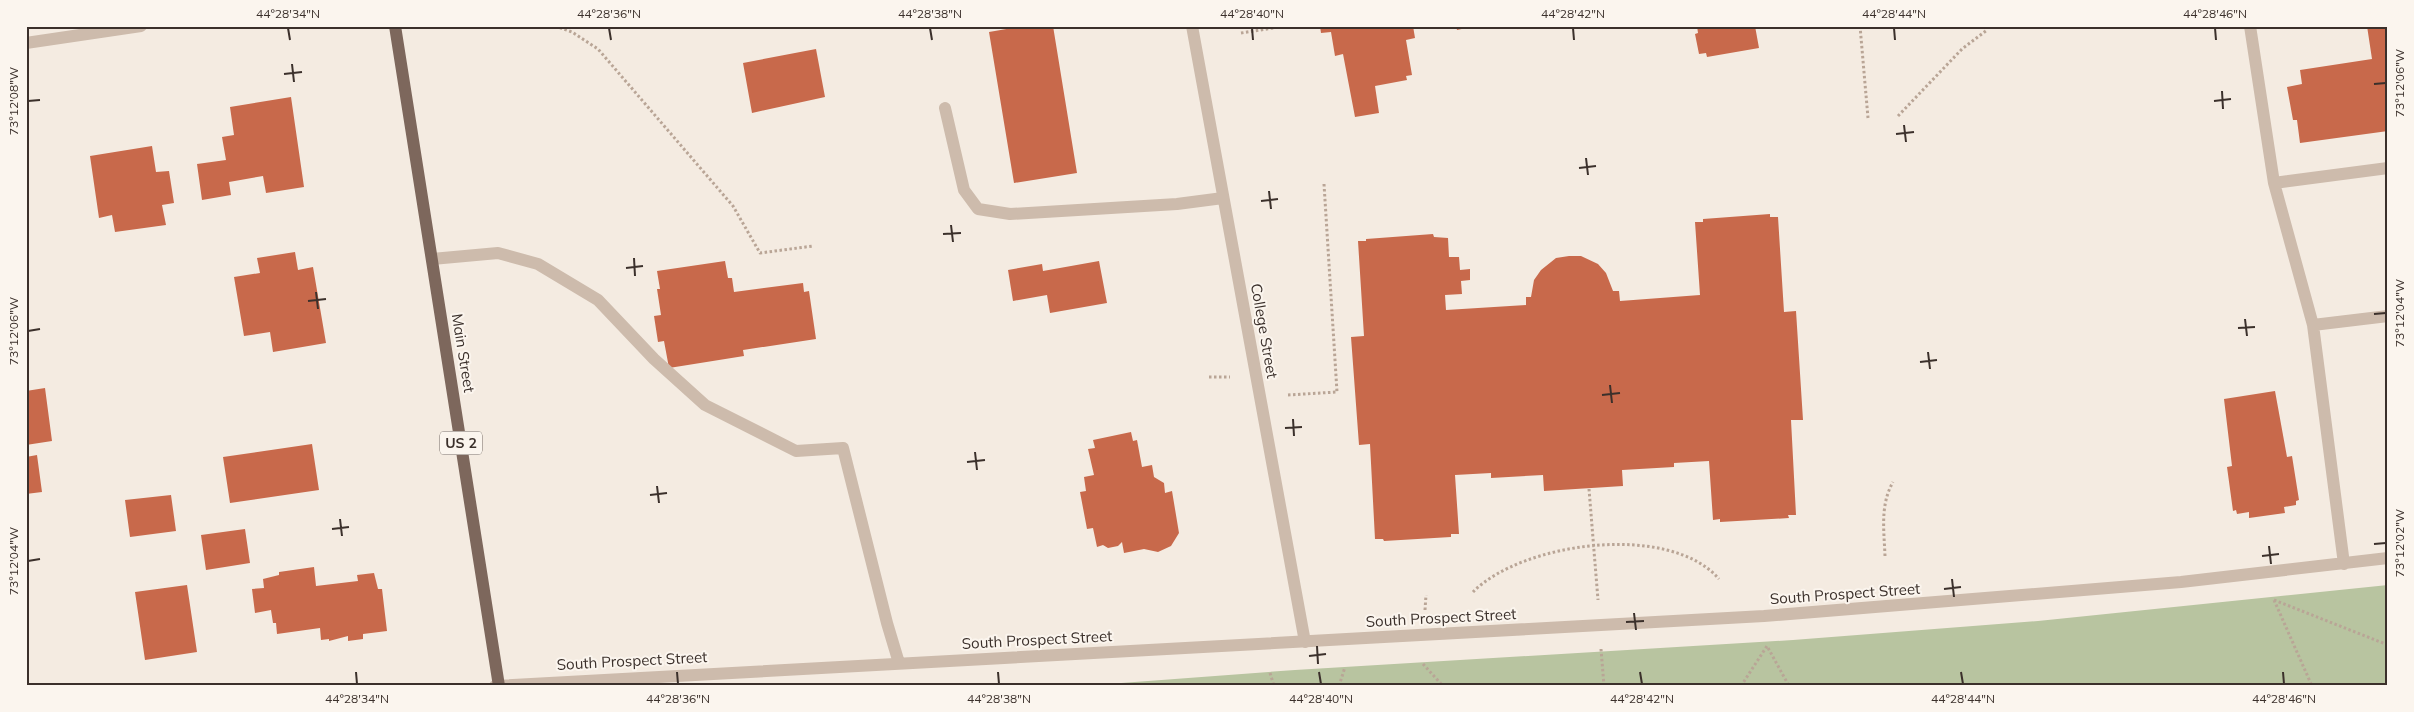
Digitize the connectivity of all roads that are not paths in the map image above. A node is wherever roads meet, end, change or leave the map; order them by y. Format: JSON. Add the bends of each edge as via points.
{"nodes":[{"id":1,"x":142,"y":26,"type":"edge"},
{"id":2,"x":395,"y":26,"type":"edge"},
{"id":3,"x":1192,"y":26,"type":"edge"},
{"id":4,"x":2250,"y":26,"type":"edge"},
{"id":5,"x":26,"y":43,"type":"edge"},
{"id":6,"x":945,"y":108,"type":"dead end"},
{"id":7,"x":2388,"y":168,"type":"edge"},
{"id":8,"x":2274,"y":184,"type":"junction"},
{"id":9,"x":1223,"y":198,"type":"junction"},
{"id":10,"x":432,"y":259,"type":"junction"},
{"id":11,"x":2388,"y":316,"type":"edge"},
{"id":12,"x":2313,"y":325,"type":"junction"},
{"id":13,"x":2388,"y":558,"type":"edge"},
{"id":14,"x":2344,"y":564,"type":"junction"},
{"id":15,"x":1305,"y":642,"type":"junction"},
{"id":16,"x":899,"y":663,"type":"junction"},
{"id":17,"x":494,"y":686,"type":"edge"},
{"id":18,"x":499,"y":686,"type":"edge"}],
"edges":[{"from":1,"to":5,"type":"street"},
{"from":2,"to":10,"type":"main road","name":"Main Street","number":"US 2"},
{"from":3,"to":9,"type":"street","name":"College Street"},
{"from":4,"to":8,"type":"street"},
{"from":6,"to":9,"type":"street","via":[[964,190],[978,209],[1010,214],[1177,204]]},
{"from":7,"to":8,"type":"street"},
{"from":8,"to":12,"type":"street"},
{"from":9,"to":15,"type":"street","name":"College Street"},
{"from":10,"to":16,"type":"street","via":[[498,253],[538,264],[598,300],[654,359],[705,405],[796,451],[843,448]]},
{"from":10,"to":18,"type":"main road","name":"Main Street","number":"US 2"},
{"from":11,"to":12,"type":"street"},
{"from":12,"to":14,"type":"street"},
{"from":13,"to":14,"type":"street","name":"South Prospect Street"},
{"from":14,"to":15,"type":"street","name":"South Prospect Street","via":[[1893,607]]},
{"from":15,"to":16,"type":"street","name":"South Prospect Street"},
{"from":16,"to":18,"type":"street","name":"South Prospect Street"},
{"from":17,"to":18,"type":"street","name":"South Prospect Street"}]}
